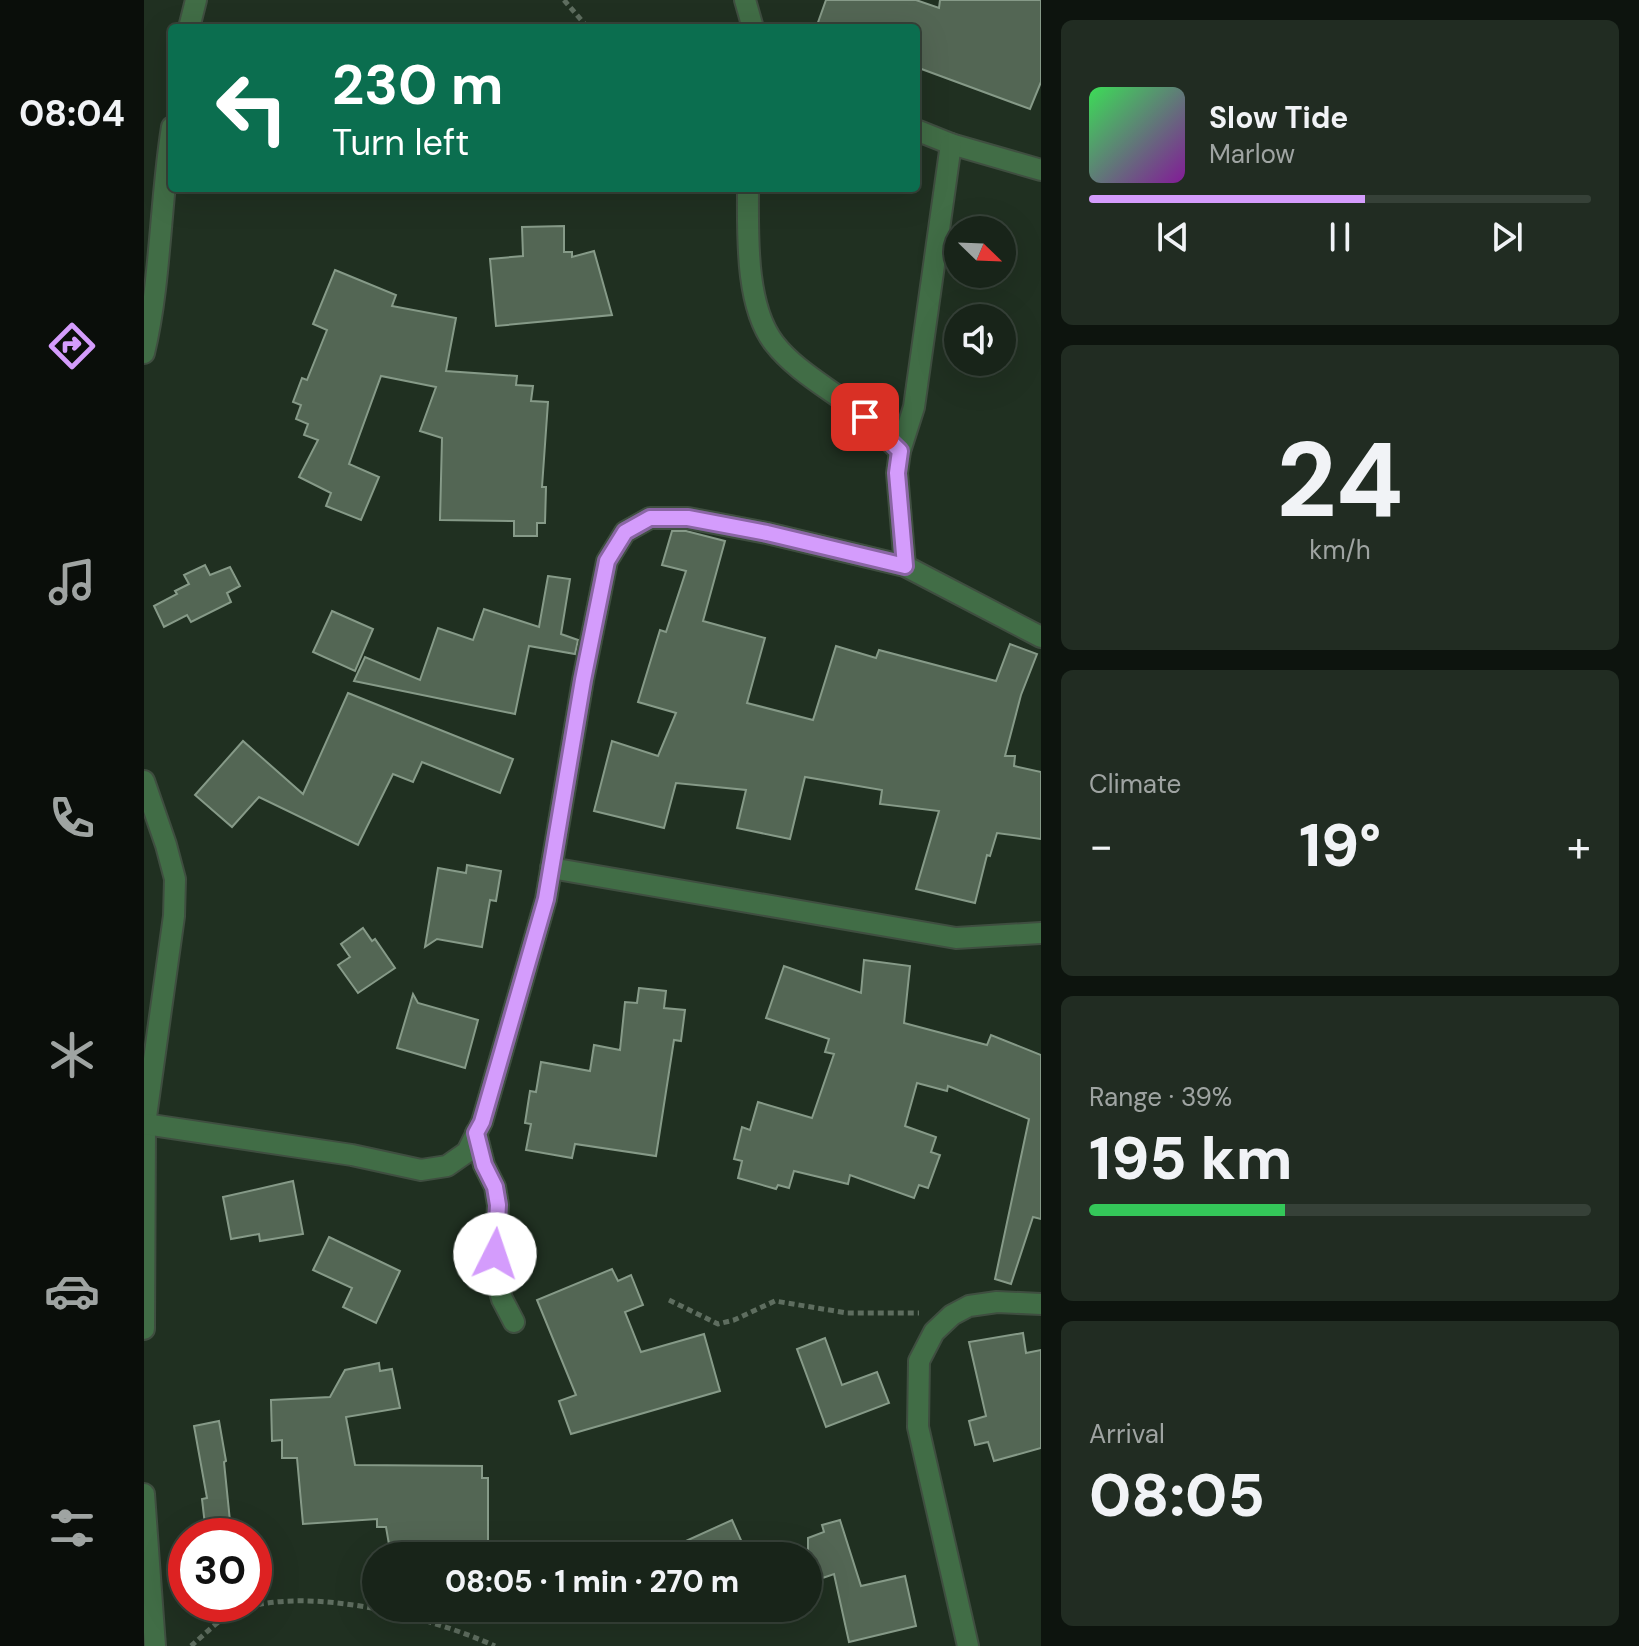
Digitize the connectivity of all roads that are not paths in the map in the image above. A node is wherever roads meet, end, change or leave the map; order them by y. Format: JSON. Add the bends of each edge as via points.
{"nodes":[{"id":1,"x":196,"y":0,"type":"edge"},
{"id":2,"x":745,"y":0,"type":"edge"},
{"id":3,"x":190,"y":24,"type":"edge"},
{"id":4,"x":752,"y":24,"type":"edge"},
{"id":5,"x":920,"y":132,"type":"edge"},
{"id":6,"x":168,"y":138,"type":"edge"},
{"id":7,"x":951,"y":144,"type":"junction"},
{"id":8,"x":1041,"y":170,"type":"edge"},
{"id":9,"x":154,"y":177,"type":"edge"},
{"id":10,"x":748,"y":192,"type":"edge"},
{"id":11,"x":144,"y":353,"type":"edge"},
{"id":12,"x":900,"y":451,"type":"junction"},
{"id":13,"x":905,"y":566,"type":"junction"},
{"id":14,"x":1041,"y":637,"type":"edge"},
{"id":15,"x":144,"y":781,"type":"edge"},
{"id":16,"x":551,"y":868,"type":"junction"},
{"id":17,"x":1041,"y":933,"type":"edge"},
{"id":18,"x":152,"y":1020,"type":"edge"},
{"id":19,"x":145,"y":1124,"type":"edge"},
{"id":20,"x":476,"y":1133,"type":"junction"},
{"id":21,"x":1041,"y":1304,"type":"edge"},
{"id":22,"x":514,"y":1322,"type":"dead end"},
{"id":23,"x":144,"y":1329,"type":"edge"},
{"id":24,"x":144,"y":1494,"type":"edge"},
{"id":25,"x":155,"y":1646,"type":"edge"},
{"id":26,"x":968,"y":1646,"type":"edge"}],
"edges":[{"from":1,"to":3,"type":"street"},
{"from":2,"to":4,"type":"street"},
{"from":5,"to":7,"type":"street"},
{"from":6,"to":9,"type":"street"},
{"from":7,"to":8,"type":"street"},
{"from":7,"to":12,"type":"street","via":[[914,407]]},
{"from":9,"to":11,"type":"street","via":[[150,326]]},
{"from":10,"to":12,"type":"street","via":[[754,297],[775,345]]},
{"from":12,"to":13,"type":"street"},
{"from":13,"to":14,"type":"street"},
{"from":13,"to":16,"type":"street","via":[[688,518],[650,518],[625,532],[607,561]]},
{"from":15,"to":18,"type":"street","via":[[175,879],[174,916]]},
{"from":16,"to":17,"type":"street","via":[[943,937]]},
{"from":16,"to":20,"type":"street"},
{"from":18,"to":19,"type":"street"},
{"from":19,"to":20,"type":"street","via":[[421,1170],[447,1166],[467,1152]]},
{"from":19,"to":23,"type":"street"},
{"from":20,"to":22,"type":"street","via":[[498,1205],[494,1271]]},
{"from":21,"to":26,"type":"street","via":[[969,1306],[934,1332],[919,1361],[918,1427]]},
{"from":24,"to":25,"type":"street"}]}
